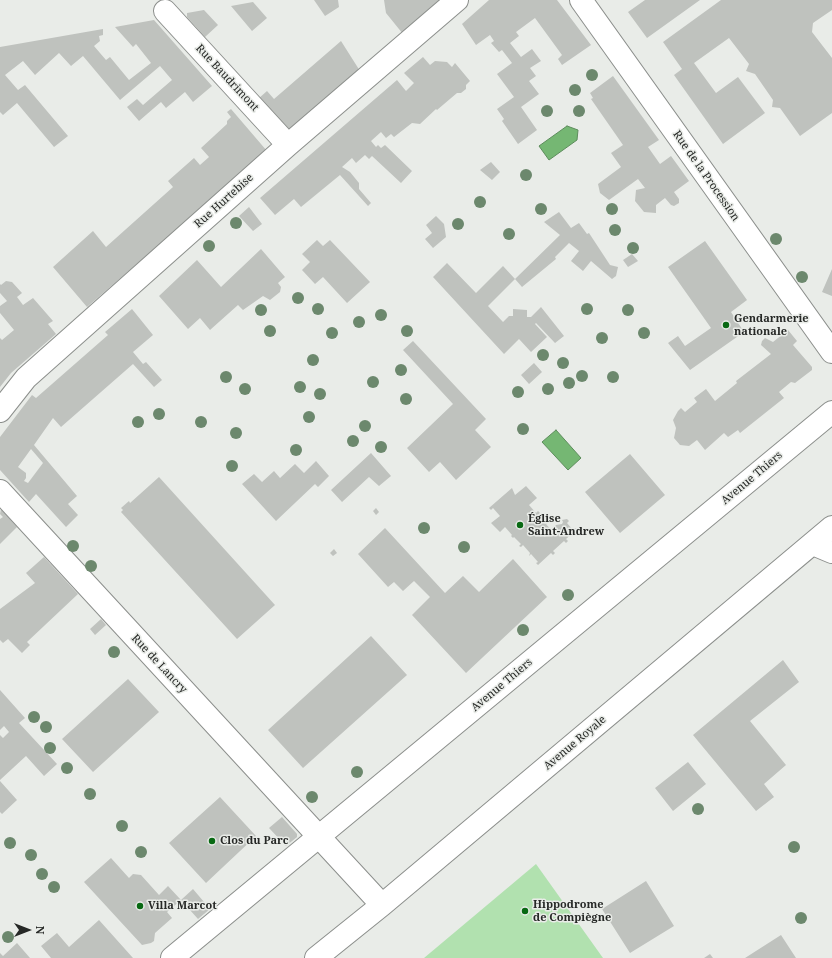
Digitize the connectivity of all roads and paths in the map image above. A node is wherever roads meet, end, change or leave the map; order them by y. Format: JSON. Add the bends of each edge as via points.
{"nodes":[{"id":1,"x":457,"y":0,"type":"edge"},
{"id":2,"x":581,"y":0,"type":"edge"},
{"id":3,"x":165,"y":11,"type":"dead end"},
{"id":4,"x":288,"y":145,"type":"junction"},
{"id":5,"x":832,"y":352,"type":"edge"},
{"id":6,"x":0,"y":411,"type":"edge"},
{"id":7,"x":832,"y":412,"type":"edge"},
{"id":8,"x":0,"y":491,"type":"edge"},
{"id":9,"x":832,"y":527,"type":"edge"},
{"id":10,"x":822,"y":548,"type":"edge"},
{"id":11,"x":319,"y":837,"type":"junction"},
{"id":12,"x":382,"y":905,"type":"junction"},
{"id":13,"x":172,"y":958,"type":"edge"},
{"id":14,"x":316,"y":958,"type":"edge"}],
"edges":[{"from":1,"to":4,"type":"street","name":"Rue Hurtebise"},
{"from":2,"to":5,"type":"street","name":"Rue de la Procession"},
{"from":3,"to":4,"type":"street","name":"Rue Baudrimont"},
{"from":4,"to":6,"type":"street","name":"Rue Hurtebise","via":[[26,378]]},
{"from":7,"to":11,"type":"street","name":"Avenue Thiers"},
{"from":8,"to":11,"type":"street","name":"Rue de Lancry"},
{"from":9,"to":10,"type":"street","name":"Avenue Royale"},
{"from":10,"to":12,"type":"street","name":"Avenue Royale"},
{"from":11,"to":12,"type":"street","name":"Rue de Lancry"},
{"from":11,"to":13,"type":"street","name":"Avenue Thiers"},
{"from":12,"to":14,"type":"street","name":"Avenue Royale"}]}
